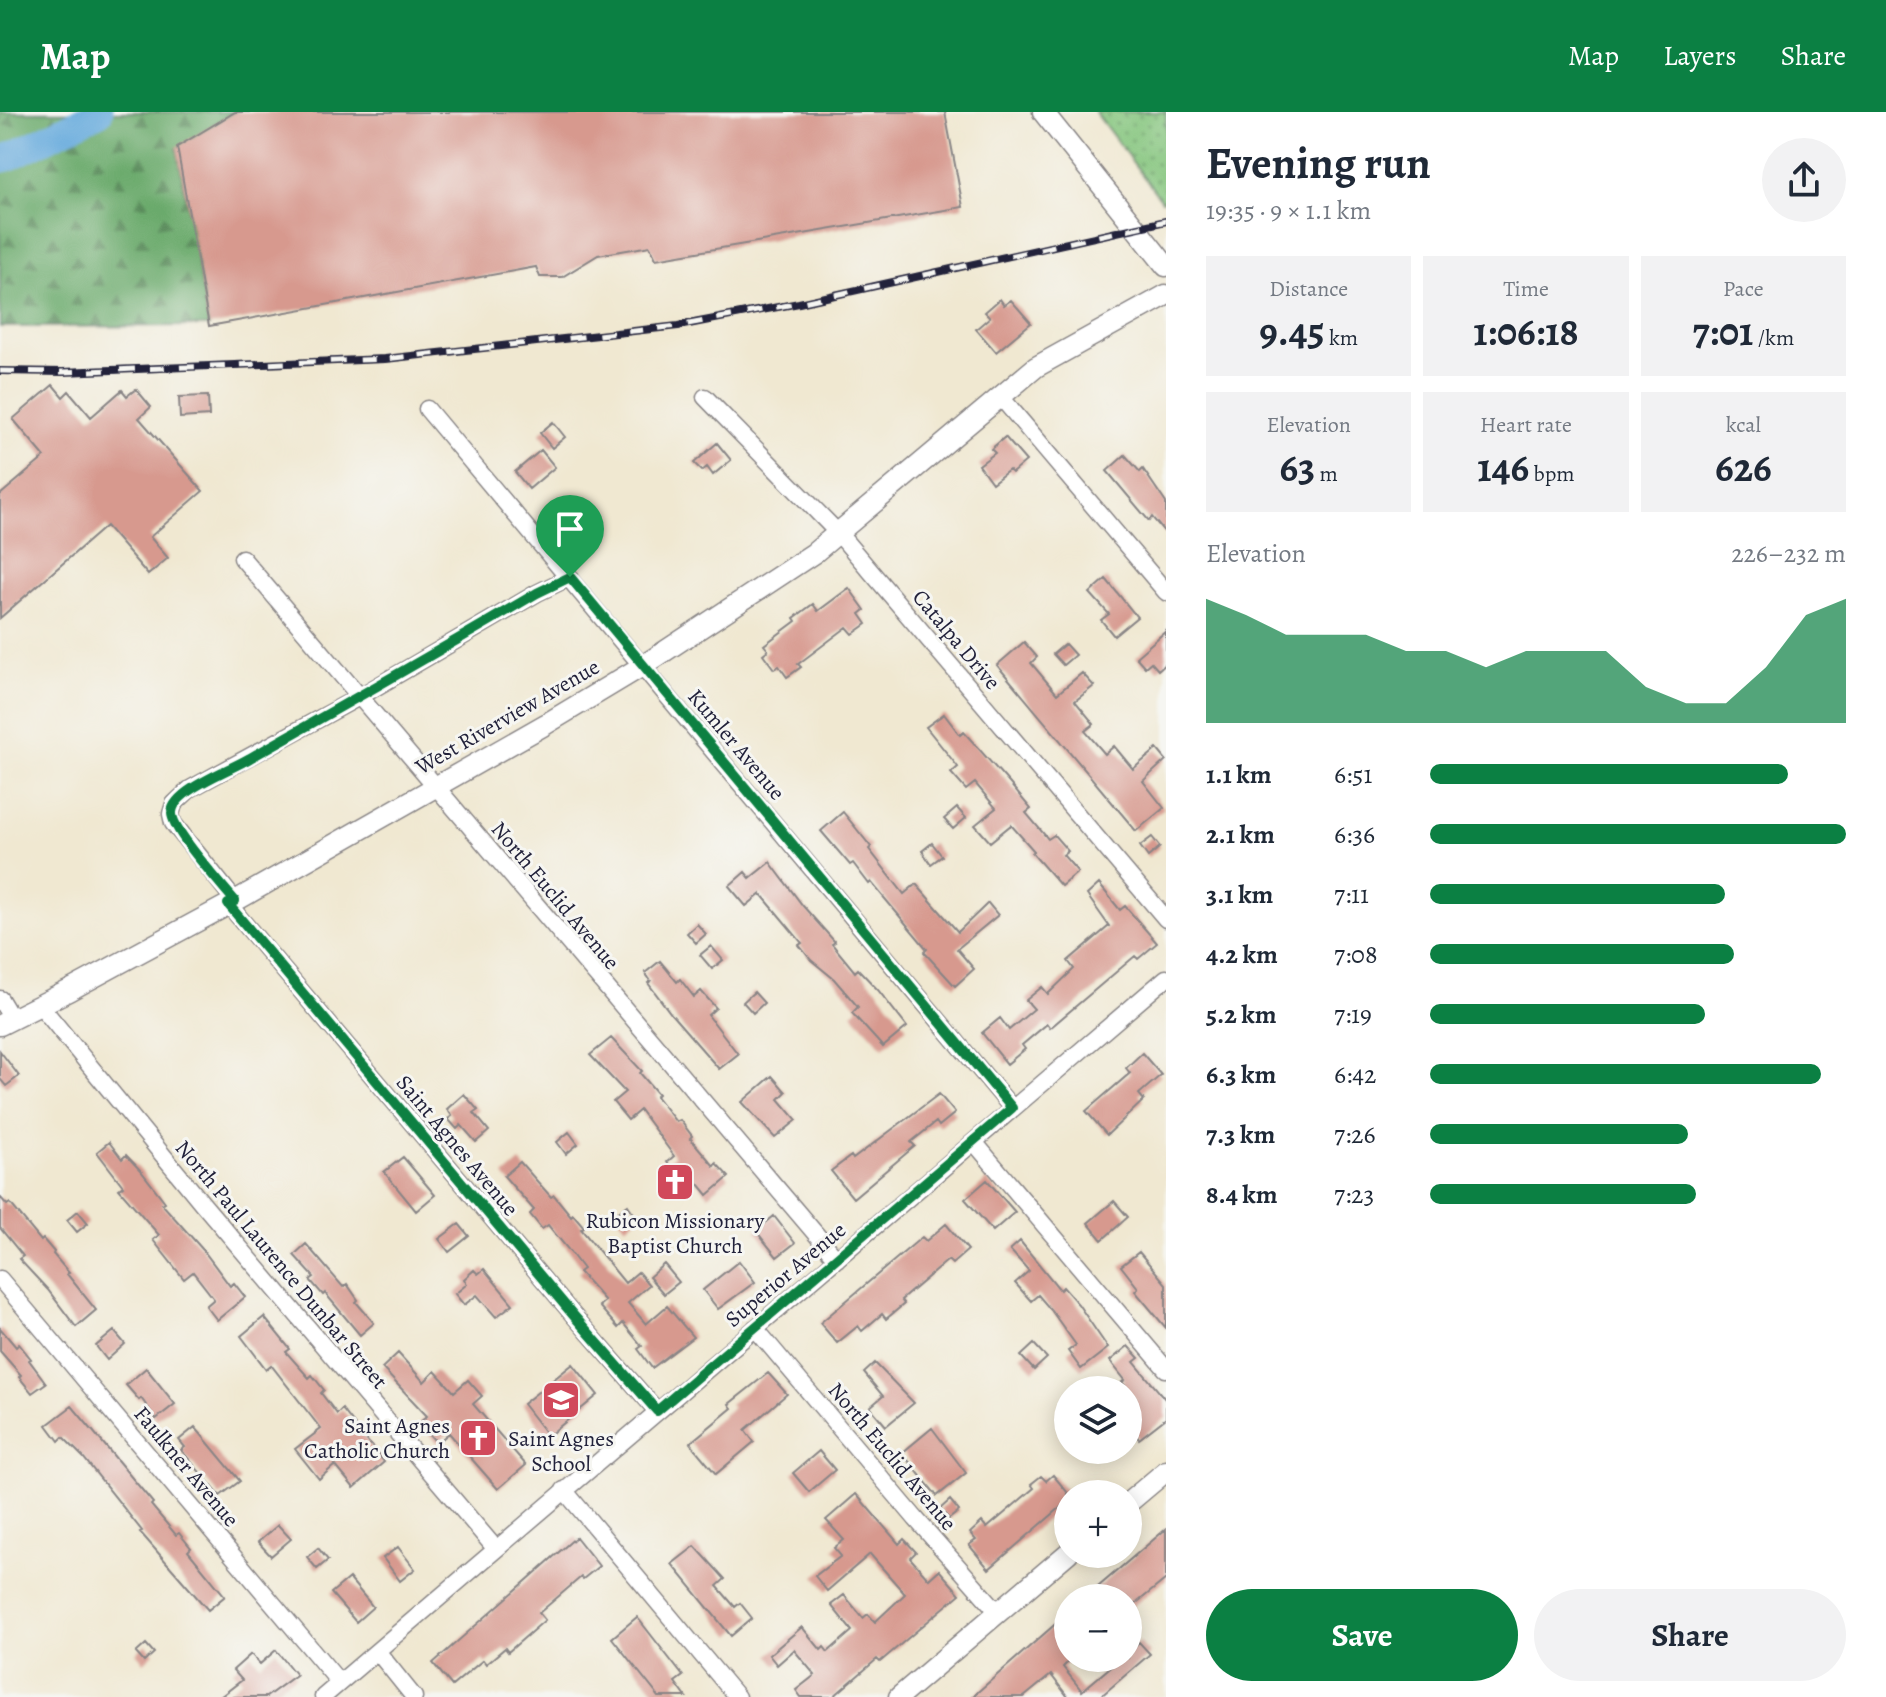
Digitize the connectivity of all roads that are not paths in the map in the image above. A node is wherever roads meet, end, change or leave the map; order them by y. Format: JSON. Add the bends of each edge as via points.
{"nodes":[{"id":1,"x":1043,"y":112,"type":"edge"},
{"id":2,"x":1166,"y":266,"type":"edge"},
{"id":3,"x":1166,"y":295,"type":"edge"},
{"id":4,"x":1000,"y":396,"type":"junction"},
{"id":5,"x":705,"y":397,"type":"dead end"},
{"id":6,"x":427,"y":409,"type":"dead end"},
{"id":7,"x":839,"y":534,"type":"junction"},
{"id":8,"x":242,"y":558,"type":"dead end"},
{"id":9,"x":570,"y":577,"type":"junction"},
{"id":10,"x":1166,"y":592,"type":"edge"},
{"id":11,"x":644,"y":665,"type":"junction"},
{"id":12,"x":359,"y":697,"type":"junction"},
{"id":13,"x":436,"y":785,"type":"junction"},
{"id":14,"x":231,"y":902,"type":"junction"},
{"id":15,"x":1166,"y":919,"type":"edge"},
{"id":16,"x":1166,"y":978,"type":"edge"},
{"id":17,"x":0,"y":999,"type":"edge"},
{"id":18,"x":40,"y":1005,"type":"junction"},
{"id":19,"x":6,"y":1022,"type":"edge"},
{"id":20,"x":1012,"y":1108,"type":"junction"},
{"id":21,"x":974,"y":1142,"type":"junction"},
{"id":22,"x":837,"y":1259,"type":"junction"},
{"id":23,"x":0,"y":1279,"type":"edge"},
{"id":24,"x":755,"y":1328,"type":"junction"},
{"id":25,"x":1166,"y":1369,"type":"edge"},
{"id":26,"x":657,"y":1411,"type":"junction"},
{"id":27,"x":1166,"y":1471,"type":"edge"},
{"id":28,"x":564,"y":1490,"type":"junction"},
{"id":29,"x":1142,"y":1491,"type":"edge"},
{"id":30,"x":495,"y":1548,"type":"junction"},
{"id":31,"x":1054,"y":1565,"type":"edge"},
{"id":32,"x":998,"y":1612,"type":"junction"},
{"id":33,"x":377,"y":1651,"type":"junction"},
{"id":34,"x":339,"y":1682,"type":"junction"},
{"id":35,"x":912,"y":1693,"type":"edge"},
{"id":36,"x":323,"y":1697,"type":"edge"},
{"id":37,"x":414,"y":1697,"type":"edge"},
{"id":38,"x":737,"y":1697,"type":"edge"}],
"edges":[{"from":1,"to":2,"type":"street"},
{"from":3,"to":4,"type":"street","name":"West Riverview Avenue","via":[[1036,367]]},
{"from":4,"to":7,"type":"street","name":"West Riverview Avenue"},
{"from":4,"to":10,"type":"street"},
{"from":5,"to":7,"type":"street","name":"Catalpa Drive"},
{"from":6,"to":9,"type":"street","name":"Kumler Avenue"},
{"from":7,"to":11,"type":"street","name":"West Riverview Avenue"},
{"from":7,"to":15,"type":"street","name":"Catalpa Drive"},
{"from":8,"to":12,"type":"street","name":"North Euclid Avenue"},
{"from":9,"to":11,"type":"street","name":"Kumler Avenue"},
{"from":9,"to":12,"type":"street"},
{"from":11,"to":13,"type":"street","name":"West Riverview Avenue"},
{"from":11,"to":20,"type":"street","name":"Kumler Avenue"},
{"from":12,"to":13,"type":"street","name":"North Euclid Avenue"},
{"from":12,"to":14,"type":"street","name":"Saint Agnes Avenue","via":[[190,789],[174,804],[173,823]]},
{"from":13,"to":14,"type":"street","name":"West Riverview Avenue"},
{"from":13,"to":22,"type":"street","name":"North Euclid Avenue"},
{"from":14,"to":18,"type":"street","name":"West Riverview Avenue"},
{"from":14,"to":26,"type":"street","name":"Saint Agnes Avenue"},
{"from":16,"to":20,"type":"street","name":"Superior Avenue"},
{"from":17,"to":19,"type":"street"},
{"from":18,"to":19,"type":"street","name":"West Riverview Avenue"},
{"from":18,"to":30,"type":"street","name":"North Paul Laurence Dunbar Street"},
{"from":20,"to":21,"type":"street","name":"Superior Avenue"},
{"from":21,"to":22,"type":"street","name":"Superior Avenue"},
{"from":21,"to":25,"type":"street"},
{"from":22,"to":24,"type":"street","name":"Superior Avenue"},
{"from":23,"to":34,"type":"street","name":"Faulkner Avenue"},
{"from":24,"to":26,"type":"street","name":"Superior Avenue"},
{"from":24,"to":32,"type":"street","name":"North Euclid Avenue"},
{"from":26,"to":28,"type":"street","name":"Superior Avenue"},
{"from":27,"to":29,"type":"street"},
{"from":28,"to":30,"type":"street","name":"Superior Avenue"},
{"from":28,"to":38,"type":"street"},
{"from":30,"to":33,"type":"street","name":"Superior Avenue"},
{"from":31,"to":32,"type":"street"},
{"from":32,"to":35,"type":"street"},
{"from":33,"to":34,"type":"street","name":"Superior Avenue"},
{"from":33,"to":37,"type":"street"},
{"from":34,"to":36,"type":"street","name":"Superior Avenue"}]}
